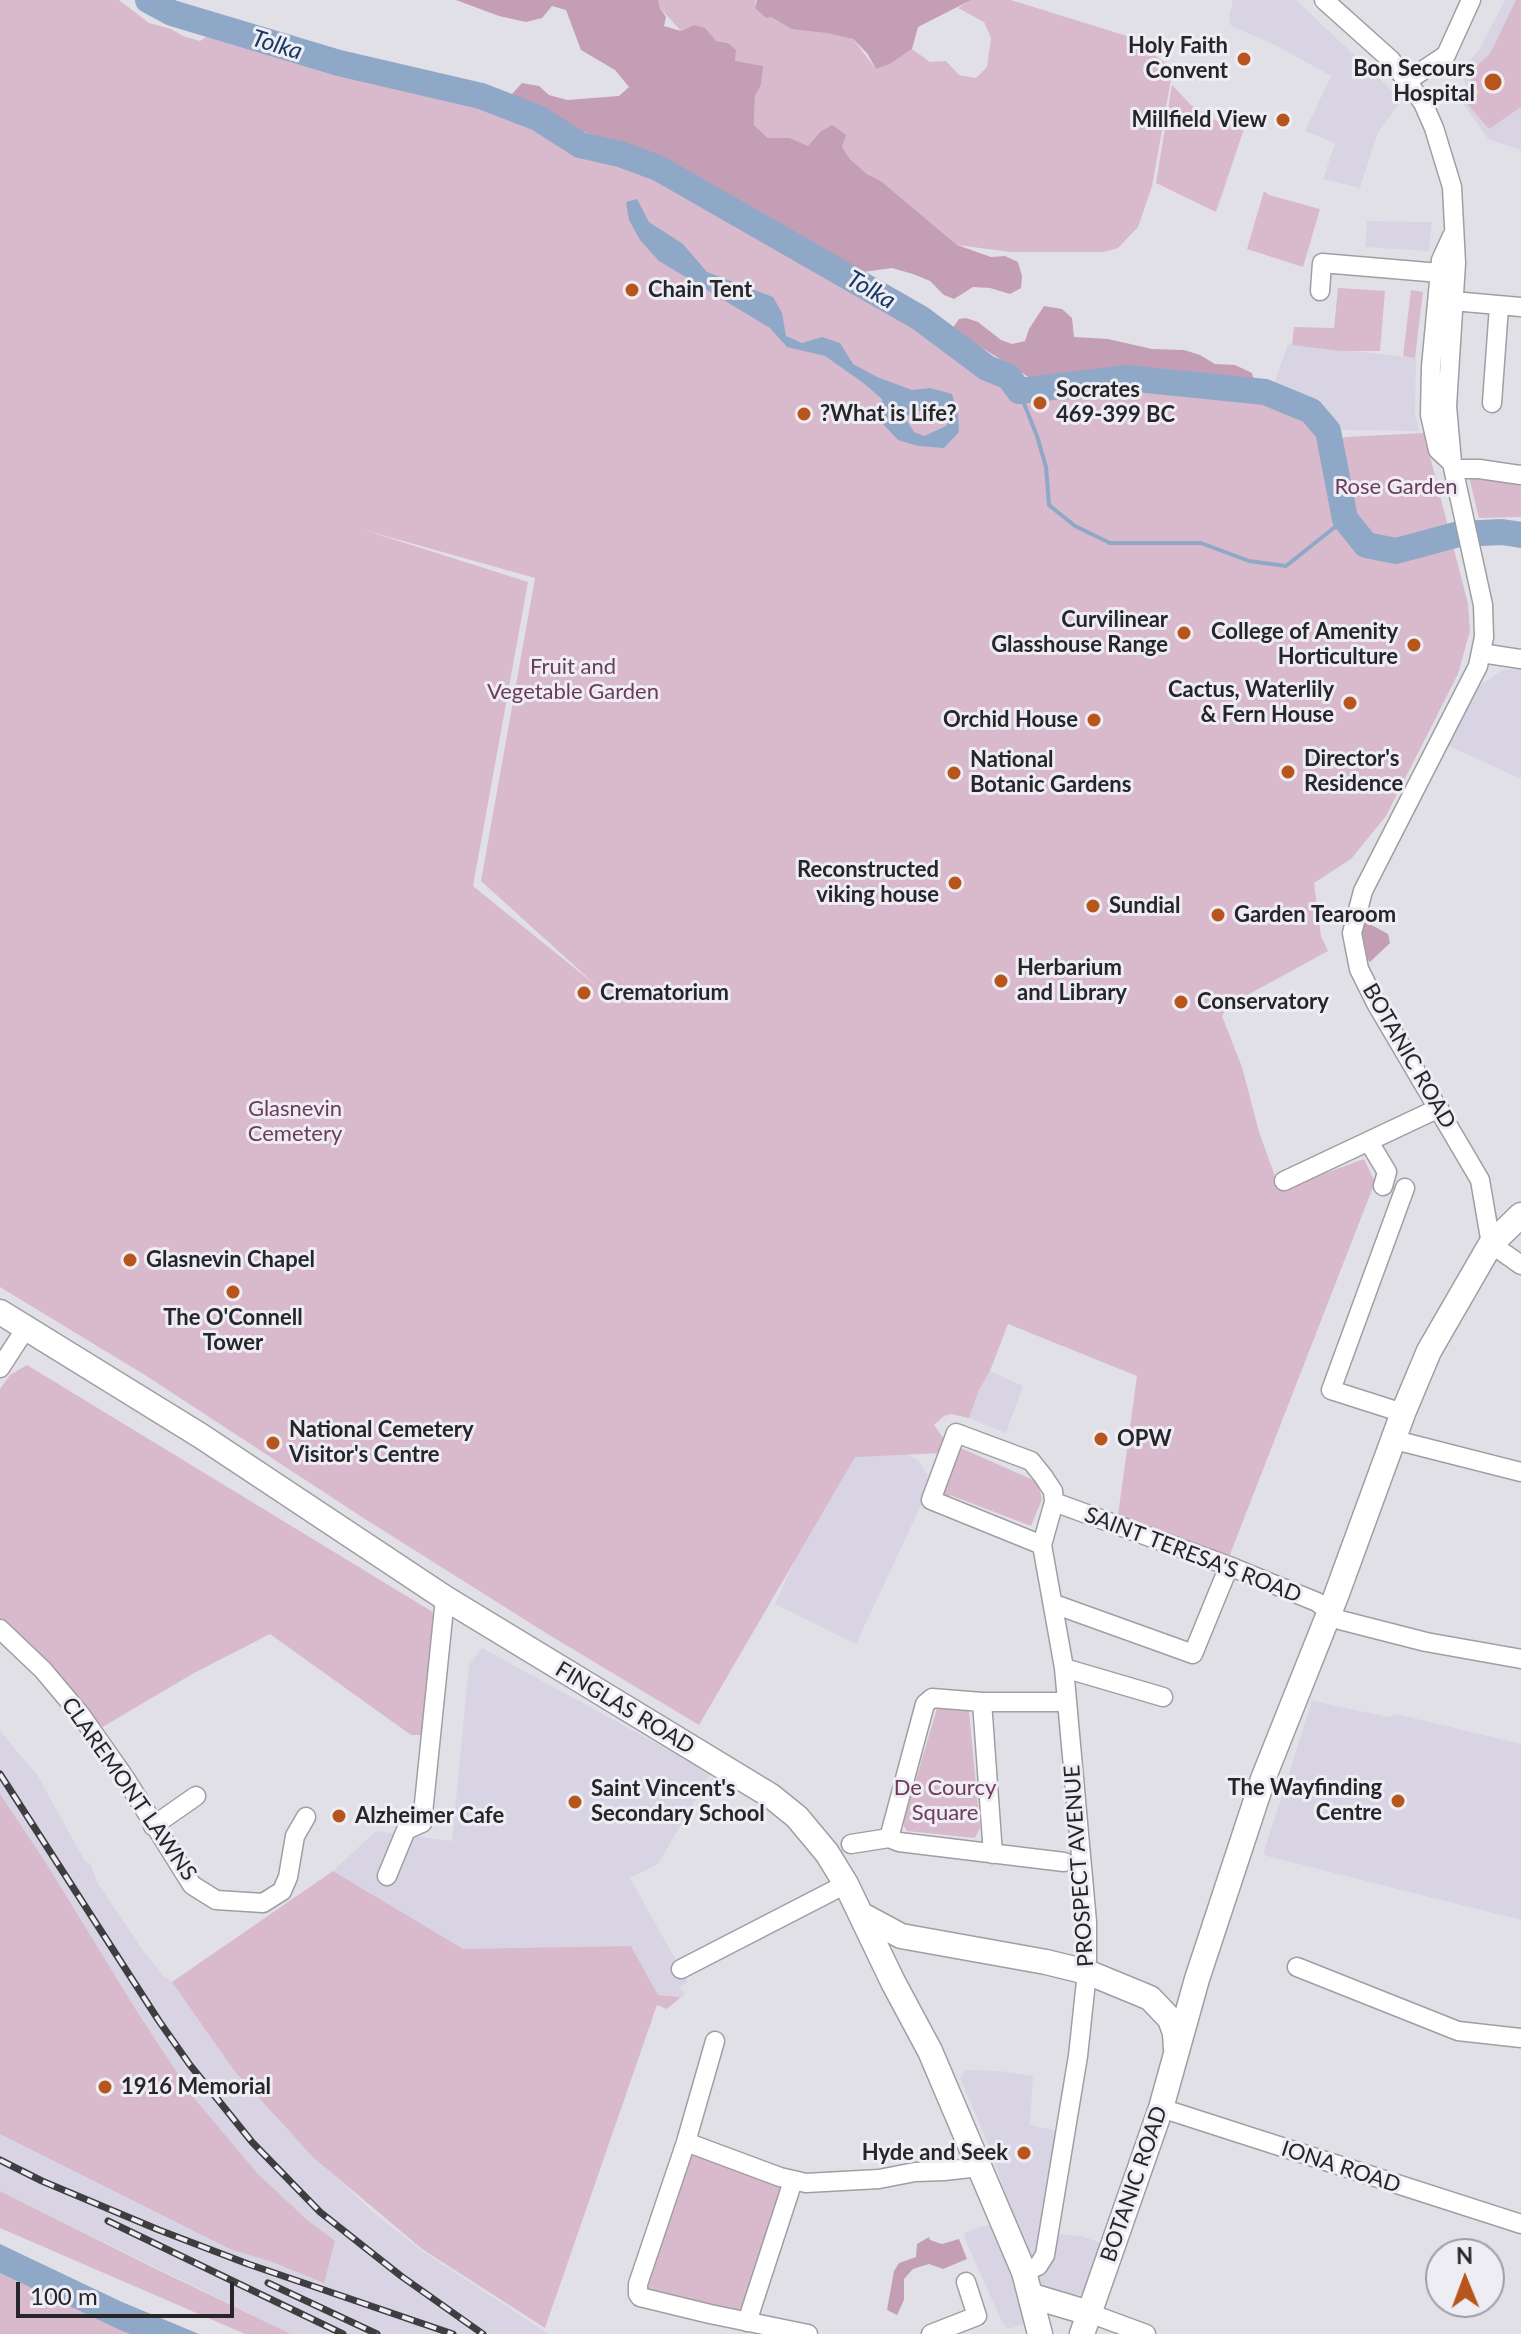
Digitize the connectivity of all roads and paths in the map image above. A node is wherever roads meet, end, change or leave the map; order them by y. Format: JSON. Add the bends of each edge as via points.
{"nodes":[{"id":1,"x":1324,"y":0,"type":"edge"},
{"id":2,"x":1471,"y":0,"type":"edge"},
{"id":3,"x":1407,"y":81,"type":"junction"},
{"id":4,"x":1455,"y":229,"type":"junction"},
{"id":5,"x":1440,"y":273,"type":"junction"},
{"id":6,"x":1320,"y":291,"type":"dead end"},
{"id":7,"x":1453,"y":301,"type":"junction"},
{"id":8,"x":1499,"y":306,"type":"junction"},
{"id":9,"x":1521,"y":307,"type":"edge"},
{"id":10,"x":1492,"y":403,"type":"dead end"},
{"id":11,"x":1454,"y":466,"type":"junction"},
{"id":12,"x":1521,"y":475,"type":"edge"},
{"id":13,"x":1481,"y":653,"type":"junction"},
{"id":14,"x":1521,"y":659,"type":"edge"},
{"id":15,"x":1439,"y":1108,"type":"junction"},
{"id":16,"x":1369,"y":1142,"type":"junction"},
{"id":17,"x":1284,"y":1181,"type":"dead end"},
{"id":18,"x":1383,"y":1186,"type":"dead end"},
{"id":19,"x":1405,"y":1188,"type":"dead end"},
{"id":20,"x":1521,"y":1215,"type":"edge"},
{"id":21,"x":1491,"y":1244,"type":"junction"},
{"id":22,"x":1521,"y":1265,"type":"edge"},
{"id":23,"x":0,"y":1312,"type":"edge"},
{"id":24,"x":26,"y":1328,"type":"junction"},
{"id":25,"x":0,"y":1368,"type":"edge"},
{"id":26,"x":1403,"y":1413,"type":"junction"},
{"id":27,"x":1395,"y":1440,"type":"junction"},
{"id":28,"x":1521,"y":1472,"type":"edge"},
{"id":29,"x":1054,"y":1502,"type":"junction"},
{"id":30,"x":1042,"y":1545,"type":"junction"},
{"id":31,"x":1229,"y":1566,"type":"junction"},
{"id":32,"x":445,"y":1598,"type":"junction"},
{"id":33,"x":1054,"y":1604,"type":"junction"},
{"id":34,"x":1330,"y":1611,"type":"junction"},
{"id":35,"x":0,"y":1629,"type":"edge"},
{"id":36,"x":1521,"y":1659,"type":"edge"},
{"id":37,"x":1064,"y":1668,"type":"junction"},
{"id":38,"x":1163,"y":1697,"type":"dead end"},
{"id":39,"x":982,"y":1702,"type":"junction"},
{"id":40,"x":1067,"y":1702,"type":"junction"},
{"id":41,"x":196,"y":1796,"type":"dead end"},
{"id":42,"x":306,"y":1817,"type":"dead end"},
{"id":43,"x":153,"y":1826,"type":"junction"},
{"id":44,"x":889,"y":1838,"type":"junction"},
{"id":45,"x":851,"y":1844,"type":"dead end"},
{"id":46,"x":993,"y":1854,"type":"junction"},
{"id":47,"x":1064,"y":1862,"type":"dead end"},
{"id":48,"x":387,"y":1876,"type":"dead end"},
{"id":49,"x":846,"y":1884,"type":"junction"},
{"id":50,"x":862,"y":1915,"type":"junction"},
{"id":51,"x":935,"y":1942,"type":"junction"},
{"id":52,"x":1297,"y":1967,"type":"dead end"},
{"id":53,"x":681,"y":1969,"type":"dead end"},
{"id":54,"x":1087,"y":1972,"type":"junction"},
{"id":55,"x":1197,"y":1979,"type":"junction"},
{"id":56,"x":893,"y":1982,"type":"junction"},
{"id":57,"x":1150,"y":1998,"type":"junction"},
{"id":58,"x":1521,"y":2038,"type":"edge"},
{"id":59,"x":715,"y":2041,"type":"dead end"},
{"id":60,"x":1176,"y":2055,"type":"junction"},
{"id":61,"x":1161,"y":2108,"type":"junction"},
{"id":62,"x":686,"y":2142,"type":"junction"},
{"id":63,"x":979,"y":2167,"type":"junction"},
{"id":64,"x":793,"y":2181,"type":"junction"},
{"id":65,"x":1521,"y":2224,"type":"edge"},
{"id":66,"x":1024,"y":2272,"type":"junction"},
{"id":67,"x":966,"y":2282,"type":"dead end"},
{"id":68,"x":1032,"y":2296,"type":"junction"},
{"id":69,"x":747,"y":2322,"type":"junction"},
{"id":70,"x":1085,"y":2324,"type":"edge"},
{"id":71,"x":808,"y":2334,"type":"edge"},
{"id":72,"x":931,"y":2334,"type":"edge"},
{"id":73,"x":1040,"y":2334,"type":"edge"},
{"id":74,"x":1146,"y":2334,"type":"edge"}],
"edges":[{"from":1,"to":3,"type":"street"},
{"from":2,"to":3,"type":"street","via":[[1446,55]]},
{"from":3,"to":4,"type":"street","via":[[1423,103],[1443,154]]},
{"from":4,"to":5,"type":"street"},
{"from":4,"to":7,"type":"street"},
{"from":5,"to":6,"type":"street","via":[[1322,263]]},
{"from":5,"to":11,"type":"street","via":[[1430,415],[1438,450]]},
{"from":7,"to":8,"type":"street"},
{"from":7,"to":11,"type":"street","via":[[1447,385]]},
{"from":8,"to":9,"type":"street"},
{"from":8,"to":10,"type":"street"},
{"from":11,"to":12,"type":"street"},
{"from":11,"to":13,"type":"street","via":[[1483,605]]},
{"from":13,"to":14,"type":"street"},
{"from":13,"to":15,"type":"street","name":"BOTANIC ROAD","via":[[1363,891],[1352,933],[1371,995]]},
{"from":15,"to":16,"type":"street"},
{"from":15,"to":21,"type":"street","name":"BOTANIC ROAD","via":[[1480,1180]]},
{"from":16,"to":17,"type":"street"},
{"from":16,"to":18,"type":"street","via":[[1387,1172]]},
{"from":19,"to":26,"type":"street","via":[[1331,1390]]},
{"from":20,"to":21,"type":"main road"},
{"from":21,"to":22,"type":"street"},
{"from":21,"to":26,"type":"main road","name":"BOTANIC ROAD","via":[[1429,1351]]},
{"from":23,"to":24,"type":"main road","name":"FINGLAS ROAD"},
{"from":24,"to":25,"type":"street"},
{"from":24,"to":32,"type":"main road","name":"FINGLAS ROAD","via":[[201,1436]]},
{"from":26,"to":27,"type":"main road","name":"BOTANIC ROAD"},
{"from":27,"to":28,"type":"street"},
{"from":27,"to":34,"type":"main road","name":"BOTANIC ROAD"},
{"from":29,"to":30,"type":"street"},
{"from":29,"to":30,"type":"street","via":[[1053,1491],[1031,1461],[956,1433],[931,1500]]},
{"from":29,"to":31,"type":"street","name":"SAINT TERESA'S ROAD"},
{"from":30,"to":33,"type":"street","name":"PROSPECT AVENUE"},
{"from":31,"to":33,"type":"street","via":[[1193,1654]]},
{"from":31,"to":34,"type":"street","name":"SAINT TERESA'S ROAD"},
{"from":32,"to":48,"type":"street","via":[[422,1823],[406,1830]]},
{"from":32,"to":49,"type":"main road","name":"FINGLAS ROAD","via":[[771,1796],[810,1830]]},
{"from":33,"to":37,"type":"street","name":"PROSPECT AVENUE"},
{"from":34,"to":36,"type":"street","name":"SAINT TERESA'S ROAD","via":[[1340,1620],[1426,1642]]},
{"from":34,"to":55,"type":"main road","name":"BOTANIC ROAD","via":[[1271,1755]]},
{"from":35,"to":43,"type":"street","name":"CLAREMONT LAWNS","via":[[80,1714]]},
{"from":37,"to":38,"type":"street"},
{"from":37,"to":40,"type":"street","name":"PROSPECT AVENUE"},
{"from":39,"to":40,"type":"street"},
{"from":39,"to":44,"type":"street","via":[[932,1698],[925,1704]]},
{"from":39,"to":46,"type":"street"},
{"from":40,"to":54,"type":"street","name":"PROSPECT AVENUE"},
{"from":41,"to":43,"type":"street"},
{"from":42,"to":43,"type":"street","name":"CLAREMONT LAWNS","via":[[295,1836],[282,1891],[263,1903],[216,1900],[192,1885]]},
{"from":44,"to":45,"type":"street"},
{"from":44,"to":46,"type":"street"},
{"from":46,"to":47,"type":"street"},
{"from":49,"to":50,"type":"main road","name":"FINGLAS ROAD"},
{"from":49,"to":53,"type":"street"},
{"from":50,"to":51,"type":"main road","via":[[901,1936]]},
{"from":50,"to":56,"type":"main road","name":"FINGLAS ROAD"},
{"from":51,"to":54,"type":"main road","via":[[1017,1954]]},
{"from":51,"to":56,"type":"main road","via":[[903,1959]]},
{"from":52,"to":58,"type":"street","via":[[1458,2031]]},
{"from":54,"to":57,"type":"main road"},
{"from":54,"to":66,"type":"street","name":"PROSPECT AVENUE","via":[[1045,2255],[1038,2266]]},
{"from":55,"to":57,"type":"main road","via":[[1178,1994]]},
{"from":55,"to":60,"type":"main road","name":"BOTANIC ROAD"},
{"from":56,"to":63,"type":"main road","name":"FINGLAS ROAD","via":[[930,2051]]},
{"from":57,"to":60,"type":"main road","name":"BOTANIC ROAD","via":[[1170,2019]]},
{"from":59,"to":62,"type":"street"},
{"from":60,"to":61,"type":"main road","name":"BOTANIC ROAD"},
{"from":61,"to":65,"type":"street","name":"IONA ROAD"},
{"from":61,"to":70,"type":"main road","name":"BOTANIC ROAD"},
{"from":62,"to":64,"type":"street"},
{"from":62,"to":69,"type":"street","via":[[638,2294]]},
{"from":63,"to":64,"type":"street","via":[[865,2180]]},
{"from":63,"to":66,"type":"main road","name":"FINGLAS ROAD"},
{"from":64,"to":69,"type":"street"},
{"from":66,"to":68,"type":"main road","name":"FINGLAS ROAD"},
{"from":67,"to":72,"type":"street","via":[[977,2316]]},
{"from":68,"to":70,"type":"main road"},
{"from":68,"to":73,"type":"main road","name":"FINGLAS ROAD"},
{"from":69,"to":71,"type":"street"},
{"from":70,"to":74,"type":"street"}]}
